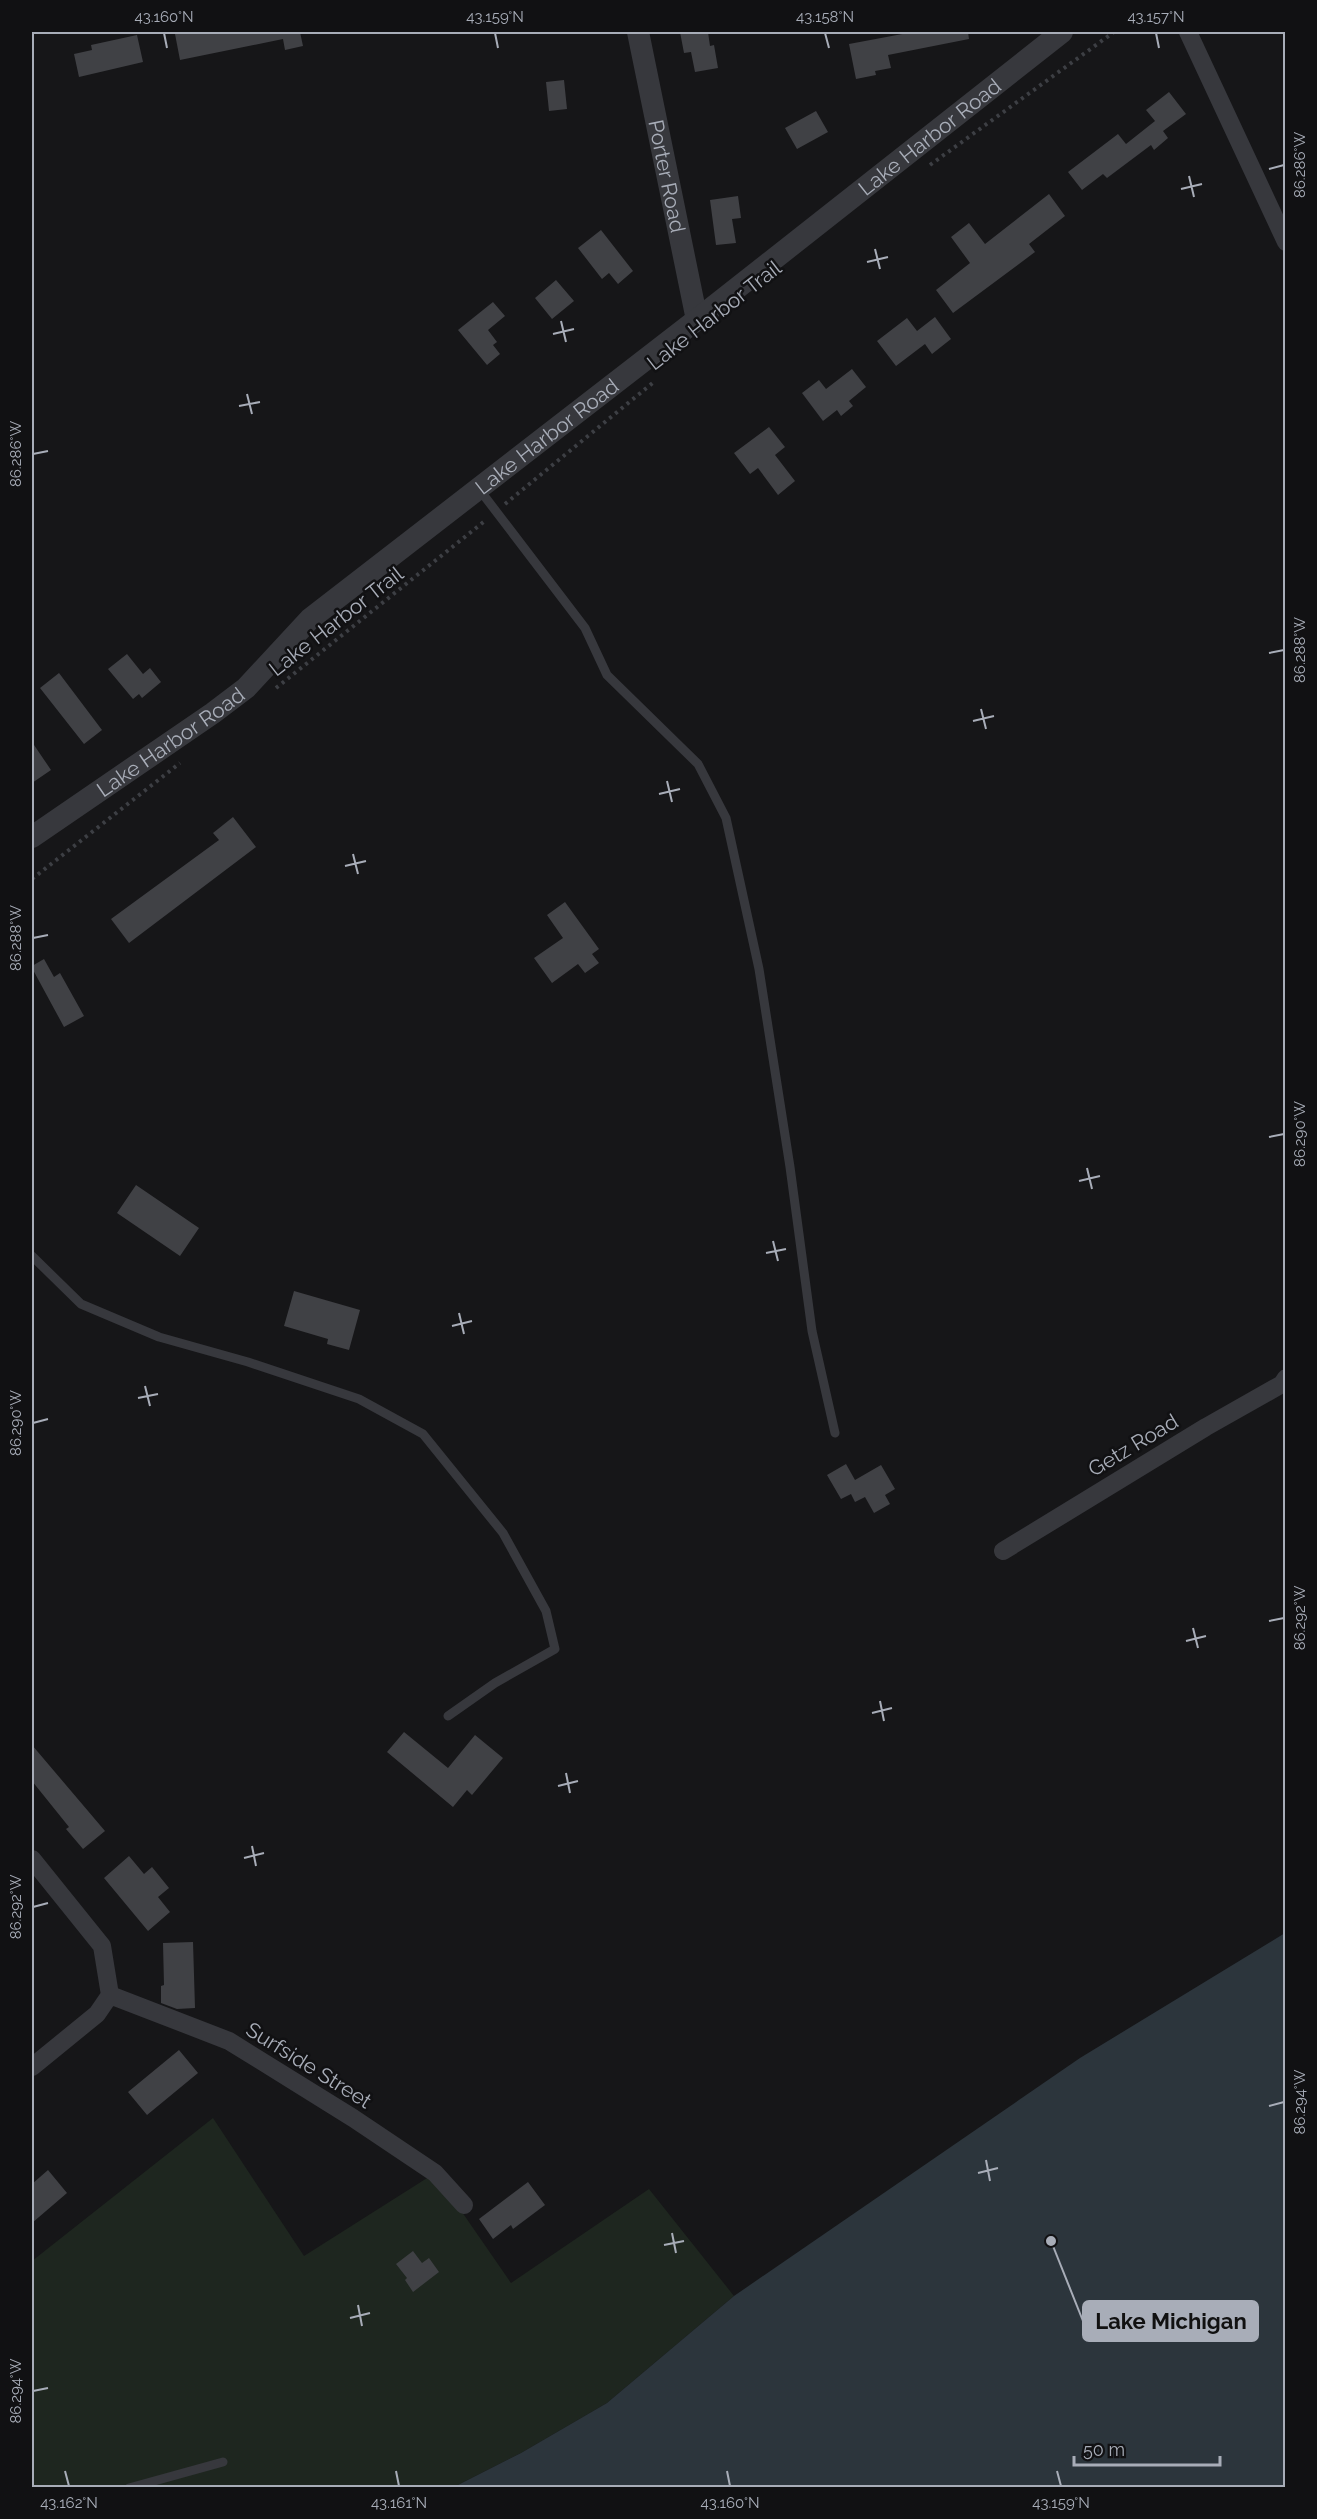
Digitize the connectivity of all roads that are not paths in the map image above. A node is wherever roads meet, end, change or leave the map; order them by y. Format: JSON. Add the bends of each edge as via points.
{"nodes":[{"id":1,"x":638,"y":32,"type":"edge"},
{"id":2,"x":1062,"y":32,"type":"edge"},
{"id":3,"x":1188,"y":32,"type":"edge"},
{"id":4,"x":1286,"y":242,"type":"edge"},
{"id":5,"x":697,"y":320,"type":"junction"},
{"id":6,"x":479,"y":489,"type":"junction"},
{"id":7,"x":32,"y":837,"type":"edge"},
{"id":8,"x":32,"y":1256,"type":"edge"},
{"id":9,"x":1286,"y":1378,"type":"edge"},
{"id":10,"x":835,"y":1433,"type":"dead end"},
{"id":11,"x":1003,"y":1551,"type":"dead end"},
{"id":12,"x":448,"y":1716,"type":"dead end"},
{"id":13,"x":32,"y":1858,"type":"edge"},
{"id":14,"x":110,"y":1995,"type":"junction"},
{"id":15,"x":32,"y":2067,"type":"edge"},
{"id":16,"x":464,"y":2205,"type":"dead end"},
{"id":17,"x":223,"y":2462,"type":"dead end"},
{"id":18,"x":129,"y":2487,"type":"edge"}],
"edges":[{"from":1,"to":5,"type":"street","name":"Porter Road"},
{"from":2,"to":5,"type":"street","name":"Lake Harbor Road"},
{"from":3,"to":4,"type":"street"},
{"from":5,"to":6,"type":"street","name":"Lake Harbor Road"},
{"from":6,"to":7,"type":"street","name":"Lake Harbor Road","via":[[310,619],[246,688]]},
{"from":6,"to":10,"type":"lane","via":[[585,628],[608,675],[698,764],[726,818],[759,969],[812,1331]]},
{"from":8,"to":12,"type":"lane","via":[[81,1304],[159,1337],[359,1399],[423,1434],[502,1533],[546,1611],[555,1649],[495,1683]]},
{"from":9,"to":11,"type":"street","name":"Getz Road","via":[[1282,1384]]},
{"from":13,"to":14,"type":"street","via":[[102,1946]]},
{"from":14,"to":15,"type":"street","via":[[97,2014]]},
{"from":14,"to":16,"type":"street","name":"Surfside Street","via":[[229,2041],[435,2173]]},
{"from":17,"to":18,"type":"lane"}]}
